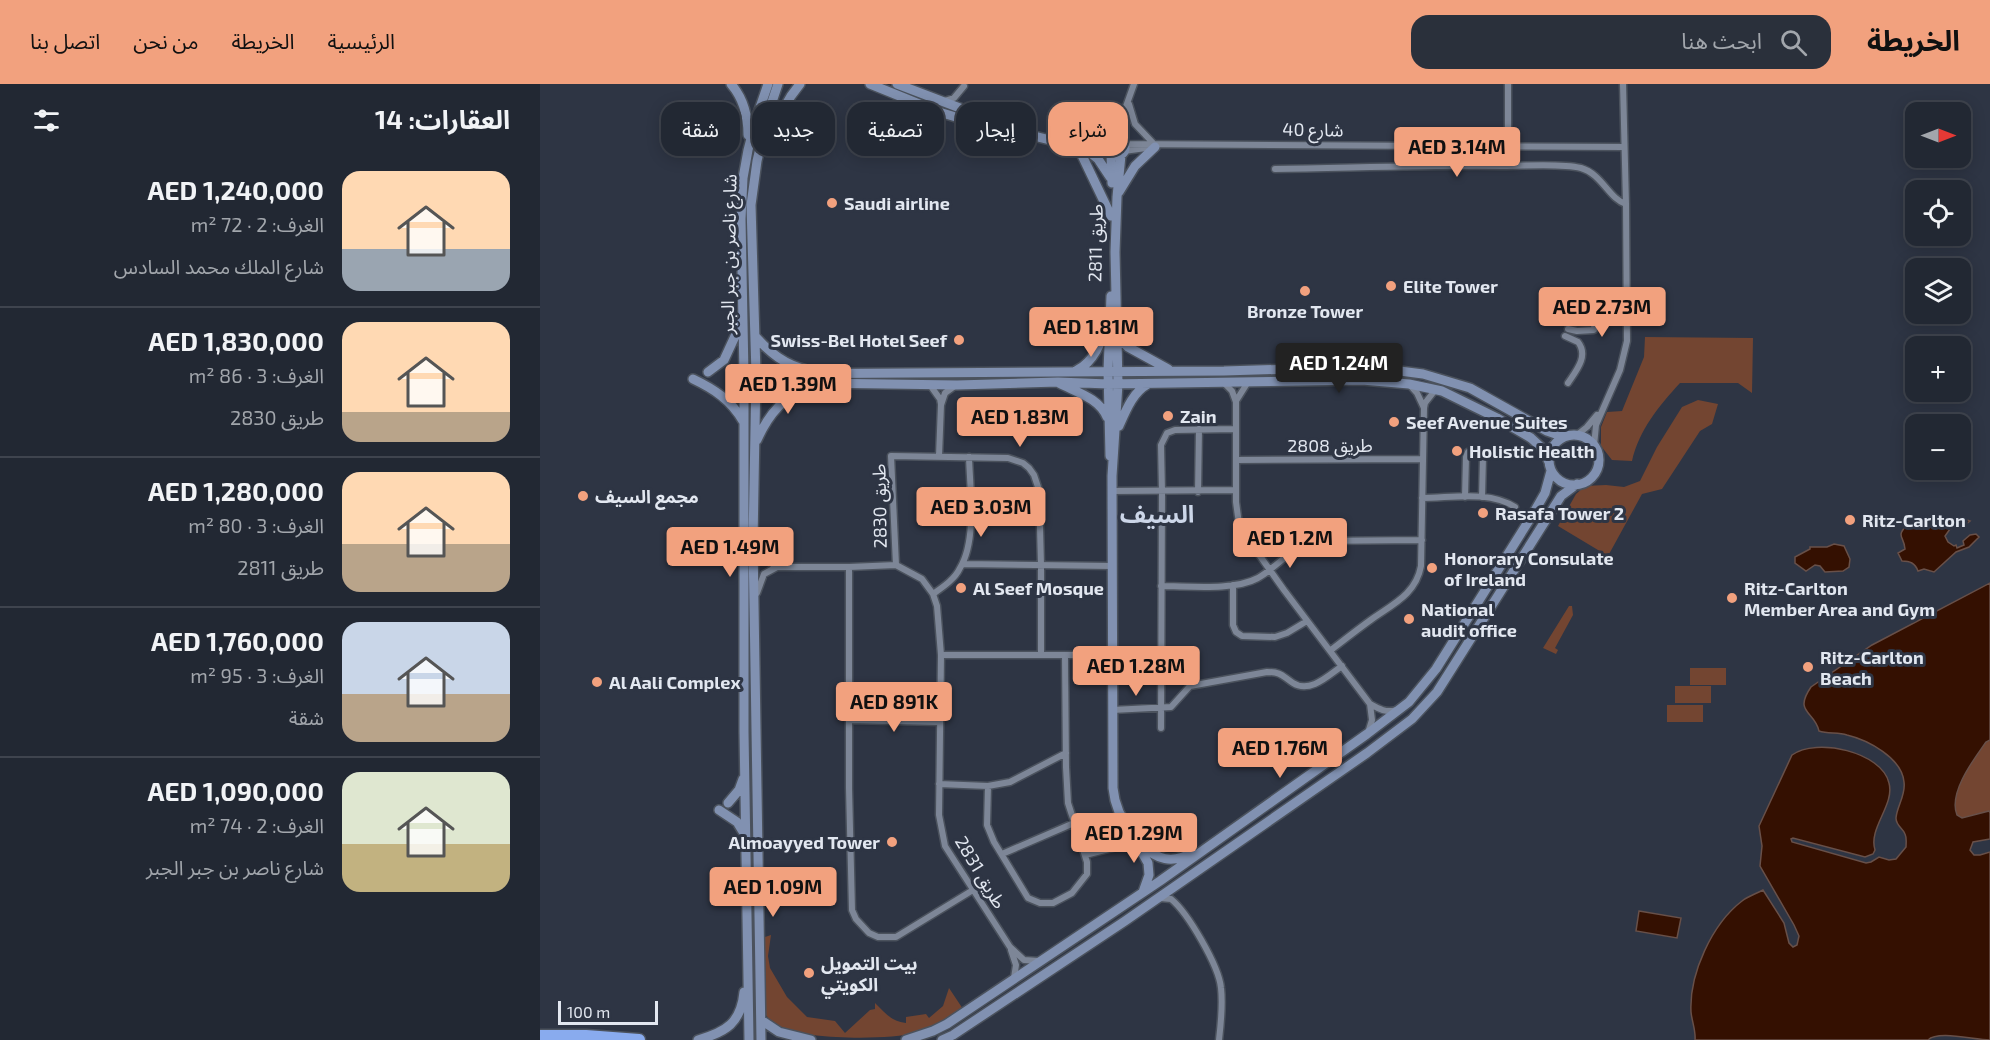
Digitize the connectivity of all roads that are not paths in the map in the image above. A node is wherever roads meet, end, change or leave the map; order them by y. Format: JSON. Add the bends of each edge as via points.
{"nodes":[{"id":1,"x":731,"y":84,"type":"edge"},
{"id":2,"x":768,"y":84,"type":"edge"},
{"id":3,"x":778,"y":84,"type":"edge"},
{"id":4,"x":800,"y":84,"type":"edge"},
{"id":5,"x":870,"y":84,"type":"edge"},
{"id":6,"x":897,"y":84,"type":"edge"},
{"id":7,"x":1134,"y":84,"type":"edge"},
{"id":8,"x":1508,"y":84,"type":"edge"},
{"id":9,"x":1623,"y":84,"type":"edge"},
{"id":10,"x":964,"y":85,"type":"edge"},
{"id":11,"x":914,"y":102,"type":"edge"},
{"id":12,"x":941,"y":102,"type":"joint"},
{"id":13,"x":959,"y":102,"type":"edge"},
{"id":14,"x":1129,"y":103,"type":"junction"},
{"id":15,"x":1128,"y":107,"type":"edge"},
{"id":16,"x":1157,"y":146,"type":"junction"},
{"id":17,"x":1488,"y":146,"type":"junction"},
{"id":18,"x":1508,"y":146,"type":"junction"},
{"id":19,"x":1128,"y":147,"type":"edge"},
{"id":20,"x":1624,"y":147,"type":"junction"},
{"id":21,"x":748,"y":150,"type":"junction"},
{"id":22,"x":1083,"y":156,"type":"edge"},
{"id":23,"x":1094,"y":156,"type":"edge"},
{"id":24,"x":1116,"y":156,"type":"edge"},
{"id":25,"x":1117,"y":156,"type":"edge"},
{"id":26,"x":756,"y":160,"type":"junction"},
{"id":27,"x":1488,"y":166,"type":"junction"},
{"id":28,"x":1275,"y":169,"type":"dead end"},
{"id":29,"x":1112,"y":180,"type":"junction"},
{"id":30,"x":1117,"y":197,"type":"junction"},
{"id":31,"x":1626,"y":204,"type":"junction"},
{"id":32,"x":1112,"y":216,"type":"junction"},
{"id":33,"x":1596,"y":300,"type":"dead end"},
{"id":34,"x":1111,"y":314,"type":"junction"},
{"id":35,"x":743,"y":319,"type":"junction"},
{"id":36,"x":1568,"y":328,"type":"dead end"},
{"id":37,"x":755,"y":336,"type":"junction"},
{"id":38,"x":1565,"y":336,"type":"dead end"},
{"id":39,"x":1118,"y":337,"type":"junction"},
{"id":40,"x":1118,"y":370,"type":"junction"},
{"id":41,"x":1170,"y":370,"type":"junction"},
{"id":42,"x":1074,"y":371,"type":"junction"},
{"id":43,"x":1108,"y":371,"type":"junction"},
{"id":44,"x":708,"y":372,"type":"dead end"},
{"id":45,"x":744,"y":378,"type":"junction"},
{"id":46,"x":756,"y":378,"type":"junction"},
{"id":47,"x":822,"y":378,"type":"junction"},
{"id":48,"x":693,"y":379,"type":"dead end"},
{"id":49,"x":1058,"y":382,"type":"junction"},
{"id":50,"x":1248,"y":382,"type":"junction"},
{"id":51,"x":1224,"y":383,"type":"junction"},
{"id":52,"x":1568,"y":383,"type":"dead end"},
{"id":53,"x":930,"y":384,"type":"junction"},
{"id":54,"x":1108,"y":384,"type":"junction"},
{"id":55,"x":1118,"y":384,"type":"junction"},
{"id":56,"x":1148,"y":384,"type":"junction"},
{"id":57,"x":1409,"y":384,"type":"junction"},
{"id":58,"x":957,"y":385,"type":"junction"},
{"id":59,"x":1436,"y":389,"type":"junction"},
{"id":60,"x":1608,"y":399,"type":"junction"},
{"id":61,"x":1236,"y":402,"type":"junction"},
{"id":62,"x":941,"y":405,"type":"junction"},
{"id":63,"x":1424,"y":408,"type":"junction"},
{"id":64,"x":1108,"y":419,"type":"junction"},
{"id":65,"x":744,"y":424,"type":"junction"},
{"id":66,"x":1199,"y":429,"type":"junction"},
{"id":67,"x":1236,"y":429,"type":"junction"},
{"id":68,"x":1577,"y":435,"type":"junction"},
{"id":69,"x":1564,"y":437,"type":"junction"},
{"id":70,"x":1116,"y":440,"type":"junction"},
{"id":71,"x":755,"y":445,"type":"junction"},
{"id":72,"x":1594,"y":446,"type":"junction"},
{"id":73,"x":939,"y":456,"type":"junction"},
{"id":74,"x":969,"y":457,"type":"junction"},
{"id":75,"x":1423,"y":459,"type":"junction"},
{"id":76,"x":1236,"y":460,"type":"junction"},
{"id":77,"x":1550,"y":466,"type":"junction"},
{"id":78,"x":1112,"y":476,"type":"junction"},
{"id":79,"x":1577,"y":484,"type":"junction"},
{"id":80,"x":1236,"y":490,"type":"junction"},
{"id":81,"x":1112,"y":491,"type":"junction"},
{"id":82,"x":1162,"y":492,"type":"junction"},
{"id":83,"x":1198,"y":492,"type":"junction"},
{"id":84,"x":1465,"y":497,"type":"junction"},
{"id":85,"x":1482,"y":497,"type":"junction"},
{"id":86,"x":1422,"y":498,"type":"junction"},
{"id":87,"x":1515,"y":507,"type":"dead end"},
{"id":88,"x":1422,"y":540,"type":"junction"},
{"id":89,"x":753,"y":542,"type":"junction"},
{"id":90,"x":963,"y":564,"type":"junction"},
{"id":91,"x":896,"y":565,"type":"junction"},
{"id":92,"x":1041,"y":565,"type":"junction"},
{"id":93,"x":1112,"y":566,"type":"junction"},
{"id":94,"x":777,"y":567,"type":"junction"},
{"id":95,"x":849,"y":567,"type":"junction"},
{"id":96,"x":1270,"y":569,"type":"junction"},
{"id":97,"x":1233,"y":585,"type":"junction"},
{"id":98,"x":1161,"y":586,"type":"junction"},
{"id":99,"x":933,"y":594,"type":"junction"},
{"id":100,"x":755,"y":599,"type":"junction"},
{"id":101,"x":1307,"y":621,"type":"junction"},
{"id":102,"x":1331,"y":650,"type":"junction"},
{"id":103,"x":1041,"y":655,"type":"junction"},
{"id":104,"x":1065,"y":655,"type":"junction"},
{"id":105,"x":941,"y":656,"type":"junction"},
{"id":106,"x":1112,"y":657,"type":"junction"},
{"id":107,"x":1161,"y":658,"type":"junction"},
{"id":108,"x":1342,"y":666,"type":"junction"},
{"id":109,"x":1409,"y":702,"type":"junction"},
{"id":110,"x":1370,"y":704,"type":"junction"},
{"id":111,"x":1161,"y":709,"type":"junction"},
{"id":112,"x":1113,"y":710,"type":"junction"},
{"id":113,"x":849,"y":720,"type":"junction"},
{"id":114,"x":940,"y":722,"type":"junction"},
{"id":115,"x":1161,"y":728,"type":"dead end"},
{"id":116,"x":1367,"y":734,"type":"junction"},
{"id":117,"x":1066,"y":753,"type":"junction"},
{"id":118,"x":1047,"y":763,"type":"junction"},
{"id":119,"x":1066,"y":767,"type":"junction"},
{"id":120,"x":745,"y":774,"type":"junction"},
{"id":121,"x":939,"y":784,"type":"junction"},
{"id":122,"x":988,"y":786,"type":"junction"},
{"id":123,"x":728,"y":803,"type":"dead end"},
{"id":124,"x":719,"y":810,"type":"dead end"},
{"id":125,"x":1074,"y":823,"type":"junction"},
{"id":126,"x":745,"y":836,"type":"junction"},
{"id":127,"x":1136,"y":839,"type":"junction"},
{"id":128,"x":1218,"y":839,"type":"junction"},
{"id":129,"x":1002,"y":854,"type":"junction"},
{"id":130,"x":1085,"y":855,"type":"junction"},
{"id":131,"x":1178,"y":884,"type":"junction"},
{"id":132,"x":973,"y":890,"type":"junction"},
{"id":133,"x":1143,"y":892,"type":"junction"},
{"id":134,"x":1158,"y":898,"type":"junction"},
{"id":135,"x":1181,"y":910,"type":"junction"},
{"id":136,"x":1010,"y":947,"type":"junction"},
{"id":137,"x":1045,"y":960,"type":"junction"},
{"id":138,"x":747,"y":963,"type":"junction"},
{"id":139,"x":1014,"y":980,"type":"junction"},
{"id":140,"x":761,"y":1020,"type":"junction"},
{"id":141,"x":540,"y":1036,"type":"edge"},
{"id":142,"x":639,"y":1040,"type":"edge"},
{"id":143,"x":698,"y":1040,"type":"edge"},
{"id":144,"x":749,"y":1040,"type":"edge"},
{"id":145,"x":761,"y":1040,"type":"edge"},
{"id":146,"x":811,"y":1040,"type":"edge"},
{"id":147,"x":906,"y":1040,"type":"edge"},
{"id":148,"x":942,"y":1040,"type":"edge"},
{"id":149,"x":1219,"y":1040,"type":"edge"}],
"edges":[{"from":1,"to":21,"type":"main road","via":[[739,93],[746,114]]},
{"from":2,"to":21,"type":"main road","name":"شارع ناصر بن جبر الجبر"},
{"from":3,"to":26,"type":"main road","name":"شارع ناصر بن جبر الجبر"},
{"from":4,"to":26,"type":"main road"},
{"from":5,"to":11,"type":"main road"},
{"from":6,"to":12,"type":"main road"},
{"from":7,"to":14,"type":"street"},
{"from":8,"to":18,"type":"street"},
{"from":9,"to":20,"type":"street"},
{"from":10,"to":12,"type":"street","via":[[954,98]]},
{"from":10,"to":13,"type":"street"},
{"from":14,"to":15,"type":"street"},
{"from":14,"to":16,"type":"street","via":[[1135,124]]},
{"from":16,"to":17,"type":"street","name":"شارع 40"},
{"from":16,"to":19,"type":"street","name":"شارع 40"},
{"from":16,"to":30,"type":"main road","via":[[1135,166]]},
{"from":17,"to":18,"type":"street","name":"شارع 40"},
{"from":17,"to":27,"type":"street"},
{"from":18,"to":20,"type":"street","name":"شارع 40"},
{"from":20,"to":31,"type":"street"},
{"from":21,"to":35,"type":"main road","name":"شارع ناصر بن جبر الجبر","via":[[741,219]]},
{"from":22,"to":32,"type":"main road"},
{"from":23,"to":29,"type":"main road"},
{"from":24,"to":29,"type":"main road","name":"طريق 2811"},
{"from":25,"to":30,"type":"main road","name":"طريق 2811"},
{"from":26,"to":37,"type":"main road","name":"شارع ناصر بن جبر الجبر","via":[[751,204]]},
{"from":27,"to":28,"type":"street"},
{"from":27,"to":31,"type":"street","via":[[1578,167],[1599,179]]},
{"from":29,"to":32,"type":"main road","name":"طريق 2811"},
{"from":30,"to":39,"type":"main road","name":"طريق 2811"},
{"from":31,"to":60,"type":"street","via":[[1627,340]]},
{"from":32,"to":34,"type":"main road","name":"طريق 2811"},
{"from":33,"to":36,"type":"street","via":[[1594,330]]},
{"from":34,"to":42,"type":"main road","via":[[1090,360]]},
{"from":34,"to":43,"type":"main road","name":"طريق 2811"},
{"from":35,"to":44,"type":"main road","via":[[724,360]]},
{"from":35,"to":45,"type":"main road","name":"شارع ناصر بن جبر الجبر"},
{"from":37,"to":46,"type":"main road","name":"شارع ناصر بن جبر الجبر"},
{"from":37,"to":47,"type":"main road","via":[[783,361]]},
{"from":38,"to":52,"type":"street","via":[[1578,342],[1583,352]]},
{"from":39,"to":40,"type":"main road","name":"طريق 2811"},
{"from":39,"to":41,"type":"main road","via":[[1128,347]]},
{"from":40,"to":41,"type":"main road"},
{"from":40,"to":43,"type":"main road"},
{"from":40,"to":55,"type":"main road","name":"طريق 2811"},
{"from":41,"to":69,"type":"main road","via":[[1327,368],[1423,374],[1470,388]]},
{"from":42,"to":43,"type":"main road"},
{"from":42,"to":47,"type":"main road"},
{"from":43,"to":54,"type":"main road","name":"طريق 2811"},
{"from":45,"to":46,"type":"main road"},
{"from":45,"to":65,"type":"main road","name":"شارع ناصر بن جبر الجبر"},
{"from":46,"to":47,"type":"main road"},
{"from":46,"to":71,"type":"main road","name":"شارع ناصر بن جبر الجبر"},
{"from":47,"to":53,"type":"main road"},
{"from":47,"to":71,"type":"main road","via":[[779,405]]},
{"from":48,"to":65,"type":"main road","via":[[729,402]]},
{"from":49,"to":54,"type":"main road"},
{"from":49,"to":58,"type":"main road"},
{"from":49,"to":64,"type":"main road","via":[[1098,404]]},
{"from":50,"to":51,"type":"main road"},
{"from":50,"to":57,"type":"main road","via":[[1362,380]]},
{"from":50,"to":61,"type":"street"},
{"from":51,"to":56,"type":"main road"},
{"from":51,"to":61,"type":"street"},
{"from":53,"to":58,"type":"main road"},
{"from":53,"to":62,"type":"street"},
{"from":54,"to":55,"type":"main road"},
{"from":54,"to":64,"type":"main road","name":"طريق 2811"},
{"from":55,"to":56,"type":"main road"},
{"from":55,"to":70,"type":"main road","name":"طريق 2811"},
{"from":56,"to":70,"type":"main road","via":[[1127,408]]},
{"from":57,"to":59,"type":"main road"},
{"from":57,"to":63,"type":"street"},
{"from":58,"to":62,"type":"street","via":[[945,393]]},
{"from":59,"to":63,"type":"street"},
{"from":59,"to":77,"type":"main road","via":[[1530,438],[1543,449]]},
{"from":60,"to":68,"type":"street","via":[[1592,423]]},
{"from":60,"to":72,"type":"street","via":[[1596,424]]},
{"from":61,"to":67,"type":"street"},
{"from":62,"to":73,"type":"street"},
{"from":63,"to":75,"type":"street"},
{"from":64,"to":78,"type":"main road","name":"طريق 2811"},
{"from":65,"to":120,"type":"main road","name":"شارع ناصر بن جبر الجبر"},
{"from":66,"to":67,"type":"street"},
{"from":66,"to":82,"type":"street","via":[[1167,433],[1161,445]]},
{"from":66,"to":83,"type":"street"},
{"from":67,"to":76,"type":"street"},
{"from":68,"to":69,"type":"main road"},
{"from":68,"to":72,"type":"main road"},
{"from":69,"to":77,"type":"main road","via":[[1552,447]]},
{"from":70,"to":78,"type":"main road","name":"طريق 2811"},
{"from":71,"to":89,"type":"main road","name":"شارع ناصر بن جبر الجبر"},
{"from":72,"to":79,"type":"main road","via":[[1597,469],[1588,480]]},
{"from":73,"to":74,"type":"street","name":"طريق 2830"},
{"from":73,"to":91,"type":"street","name":"طريق 2830","via":[[891,456]]},
{"from":74,"to":90,"type":"street","via":[[970,531]]},
{"from":74,"to":92,"type":"street","name":"طريق 2830","via":[[1016,460],[1034,475],[1039,490]]},
{"from":75,"to":76,"type":"street","name":"طريق 2808"},
{"from":75,"to":86,"type":"street"},
{"from":76,"to":80,"type":"street"},
{"from":77,"to":79,"type":"main road","via":[[1565,483]]},
{"from":77,"to":109,"type":"main road","via":[[1545,493],[1533,514],[1437,669]]},
{"from":78,"to":81,"type":"main road","name":"طريق 2811"},
{"from":79,"to":131,"type":"main road","via":[[1561,496],[1424,707],[1367,753]]},
{"from":80,"to":83,"type":"street"},
{"from":80,"to":96,"type":"street","via":[[1239,524]]},
{"from":81,"to":82,"type":"street"},
{"from":81,"to":93,"type":"main road","name":"طريق 2811"},
{"from":82,"to":83,"type":"street"},
{"from":82,"to":98,"type":"street"},
{"from":84,"to":85,"type":"street"},
{"from":84,"to":85,"type":"street","via":[[1466,457],[1473,450],[1483,457]]},
{"from":84,"to":86,"type":"street"},
{"from":85,"to":87,"type":"street","via":[[1499,499]]},
{"from":86,"to":88,"type":"street"},
{"from":88,"to":96,"type":"street","via":[[1313,541]]},
{"from":88,"to":102,"type":"street","via":[[1420,571],[1414,586],[1404,598]]},
{"from":89,"to":94,"type":"street","via":[[763,558]]},
{"from":89,"to":100,"type":"main road","name":"شارع ناصر بن جبر الجبر"},
{"from":90,"to":92,"type":"street"},
{"from":90,"to":99,"type":"street"},
{"from":91,"to":95,"type":"street"},
{"from":91,"to":99,"type":"street","via":[[922,579]]},
{"from":92,"to":93,"type":"street"},
{"from":92,"to":103,"type":"street","name":"طريق 2830"},
{"from":93,"to":106,"type":"main road","name":"طريق 2811"},
{"from":94,"to":95,"type":"street"},
{"from":94,"to":100,"type":"street","via":[[764,574]]},
{"from":95,"to":113,"type":"street"},
{"from":96,"to":97,"type":"street","via":[[1257,579]]},
{"from":96,"to":101,"type":"street"},
{"from":97,"to":98,"type":"street"},
{"from":97,"to":101,"type":"street","via":[[1234,628],[1239,635],[1279,636]]},
{"from":98,"to":107,"type":"street"},
{"from":99,"to":105,"type":"street","name":"طريق 2831"},
{"from":100,"to":140,"type":"main road","name":"شارع ناصر بن جبر الجبر"},
{"from":101,"to":102,"type":"street"},
{"from":102,"to":108,"type":"street"},
{"from":103,"to":104,"type":"street"},
{"from":103,"to":105,"type":"street"},
{"from":104,"to":106,"type":"street"},
{"from":104,"to":117,"type":"street"},
{"from":105,"to":114,"type":"street","name":"طريق 2831"},
{"from":106,"to":107,"type":"street"},
{"from":106,"to":112,"type":"main road","name":"طريق 2811"},
{"from":107,"to":111,"type":"street"},
{"from":108,"to":110,"type":"street"},
{"from":108,"to":111,"type":"street","via":[[1308,686],[1300,687],[1277,672],[1190,686],[1171,707]]},
{"from":109,"to":110,"type":"street","via":[[1393,711]]},
{"from":109,"to":116,"type":"main road"},
{"from":110,"to":116,"type":"street","via":[[1372,720]]},
{"from":111,"to":112,"type":"street"},
{"from":111,"to":115,"type":"street"},
{"from":112,"to":127,"type":"main road","name":"طريق 2811","via":[[1115,800]]},
{"from":113,"to":114,"type":"street"},
{"from":113,"to":132,"type":"street","via":[[851,892],[855,919],[873,935],[896,938]]},
{"from":114,"to":121,"type":"street","name":"طريق 2831"},
{"from":116,"to":128,"type":"main road"},
{"from":117,"to":118,"type":"street"},
{"from":117,"to":119,"type":"street"},
{"from":118,"to":119,"type":"street"},
{"from":118,"to":122,"type":"street","via":[[1010,783]]},
{"from":119,"to":125,"type":"street","via":[[1068,803]]},
{"from":120,"to":123,"type":"main road"},
{"from":120,"to":126,"type":"main road","name":"شارع ناصر بن جبر الجبر"},
{"from":121,"to":122,"type":"street"},
{"from":121,"to":132,"type":"street","name":"طريق 2831","via":[[945,846]]},
{"from":122,"to":129,"type":"street","via":[[987,825]]},
{"from":124,"to":126,"type":"main road","via":[[737,822]]},
{"from":125,"to":129,"type":"street"},
{"from":125,"to":130,"type":"street"},
{"from":126,"to":138,"type":"main road","name":"شارع ناصر بن جبر الجبر"},
{"from":127,"to":128,"type":"main road","name":"طريق 2811","via":[[1165,860],[1188,856]]},
{"from":127,"to":130,"type":"street"},
{"from":127,"to":133,"type":"main road","name":"طريق 2811","via":[[1148,863],[1149,875]]},
{"from":128,"to":133,"type":"main road"},
{"from":129,"to":130,"type":"street","via":[[1028,898],[1040,903],[1053,903],[1072,893],[1086,874]]},
{"from":131,"to":134,"type":"main road"},
{"from":131,"to":135,"type":"street","via":[[1176,894]]},
{"from":132,"to":136,"type":"street","name":"طريق 2831"},
{"from":133,"to":137,"type":"main road"},
{"from":134,"to":135,"type":"street","via":[[1171,898]]},
{"from":134,"to":148,"type":"main road"},
{"from":135,"to":149,"type":"street","via":[[1210,956],[1220,981]]},
{"from":136,"to":137,"type":"street","name":"طريق 2831","via":[[1024,960]]},
{"from":136,"to":139,"type":"street","name":"طريق 2831","via":[[1016,965]]},
{"from":137,"to":139,"type":"main road"},
{"from":138,"to":143,"type":"main road","via":[[739,1014],[718,1034]]},
{"from":138,"to":144,"type":"main road","name":"شارع ناصر بن جبر الجبر"},
{"from":139,"to":147,"type":"main road","via":[[947,1024]]},
{"from":140,"to":145,"type":"main road","name":"شارع ناصر بن جبر الجبر"},
{"from":140,"to":146,"type":"main road","via":[[779,1032]]},
{"from":141,"to":142,"type":"highway"}]}
